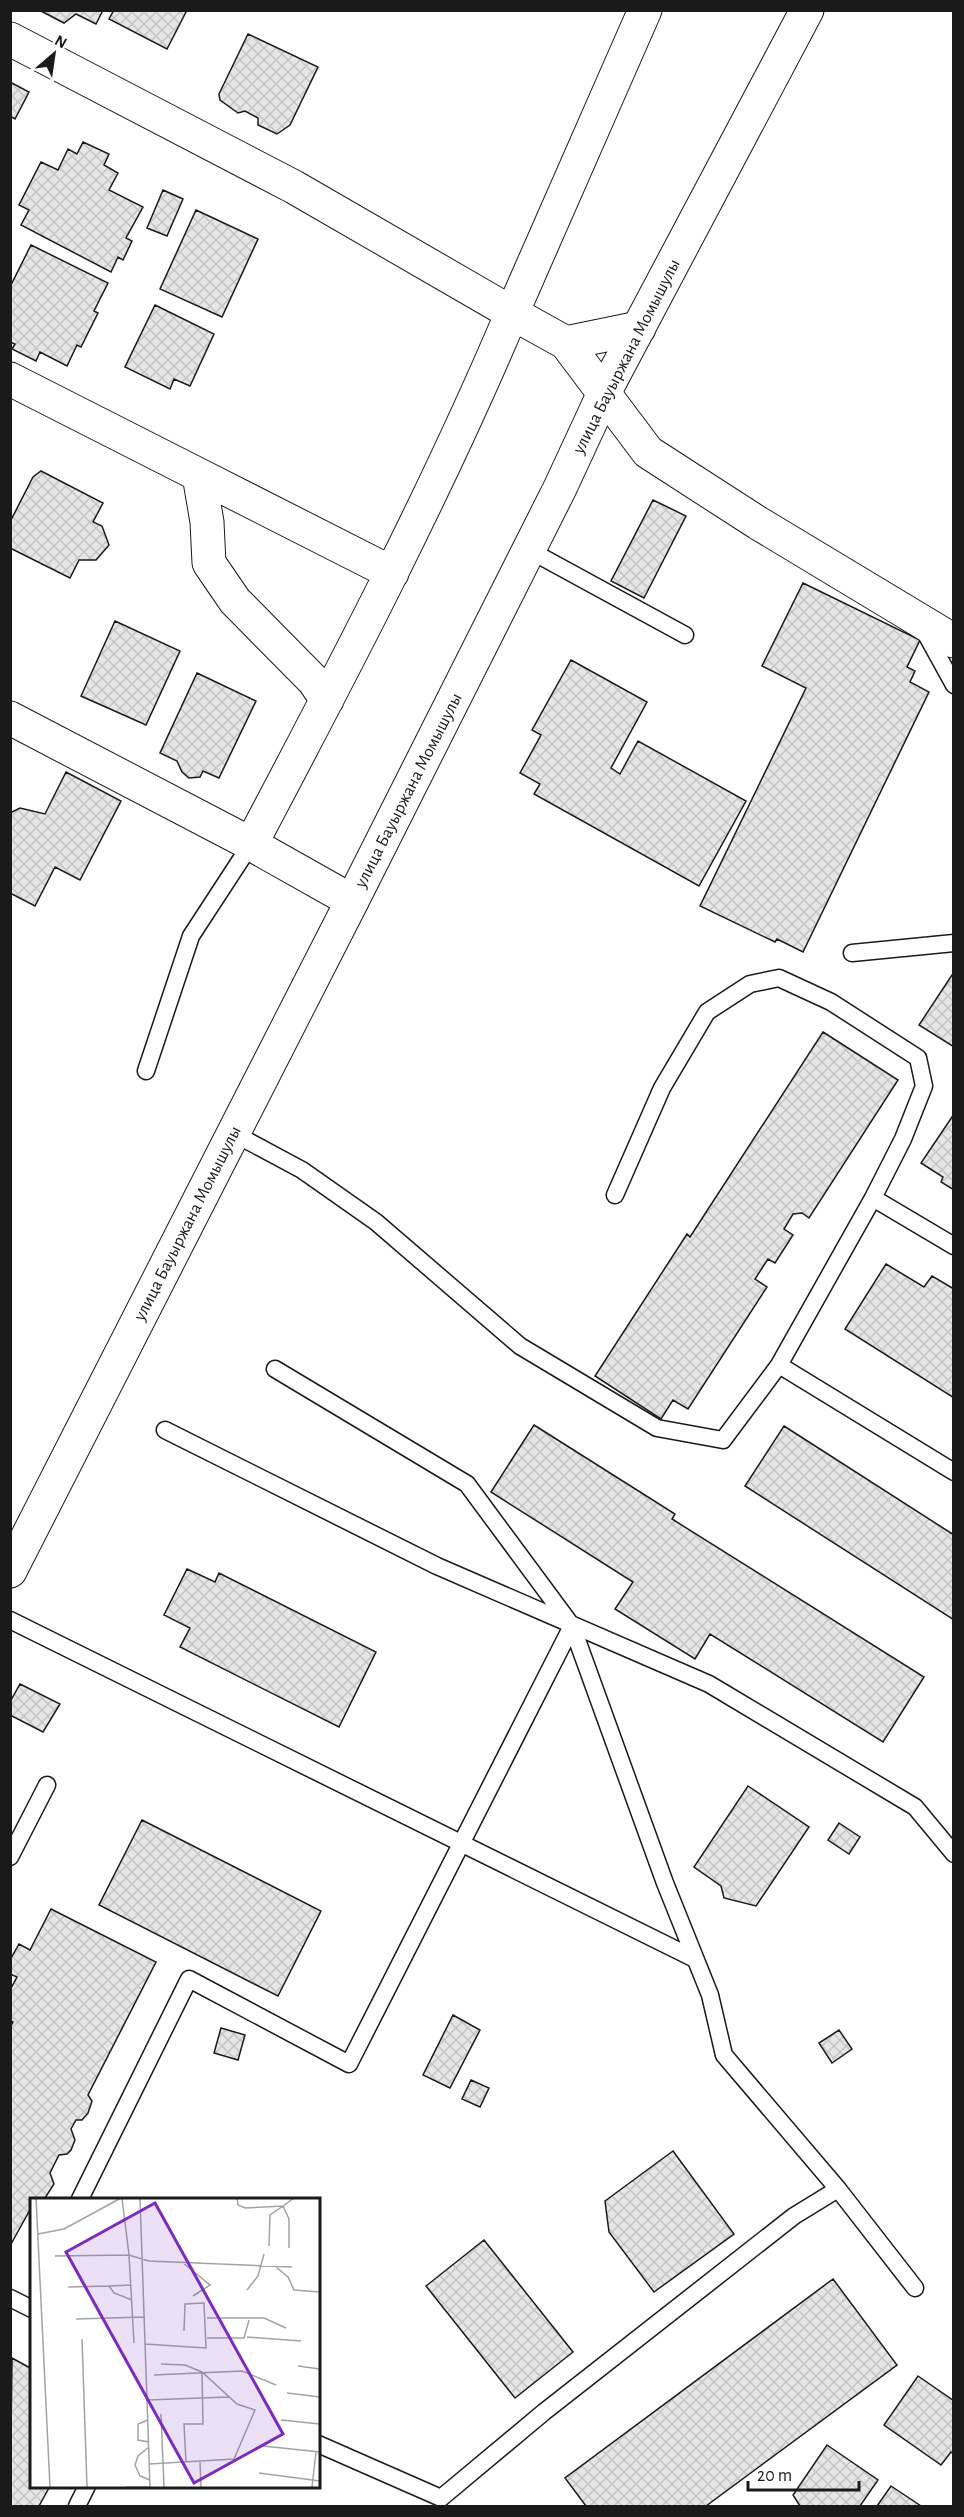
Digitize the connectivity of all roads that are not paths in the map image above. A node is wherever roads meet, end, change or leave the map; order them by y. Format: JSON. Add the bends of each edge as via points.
{"nodes":[{"id":1,"x":645,"y":10,"type":"edge"},
{"id":2,"x":807,"y":10,"type":"edge"},
{"id":3,"x":10,"y":39,"type":"edge"},
{"id":4,"x":512,"y":313,"type":"junction"},
{"id":5,"x":639,"y":328,"type":"junction"},
{"id":6,"x":566,"y":343,"type":"junction"},
{"id":7,"x":10,"y":379,"type":"edge"},
{"id":8,"x":604,"y":393,"type":"junction"},
{"id":9,"x":199,"y":475,"type":"junction"},
{"id":10,"x":529,"y":550,"type":"junction"},
{"id":11,"x":392,"y":573,"type":"junction"},
{"id":12,"x":918,"y":621,"type":"junction"},
{"id":13,"x":685,"y":635,"type":"dead end"},
{"id":14,"x":954,"y":641,"type":"edge"},
{"id":15,"x":954,"y":685,"type":"edge"},
{"id":16,"x":327,"y":700,"type":"junction"},
{"id":17,"x":10,"y":718,"type":"edge"},
{"id":18,"x":251,"y":844,"type":"junction"},
{"id":19,"x":352,"y":902,"type":"junction"},
{"id":20,"x":954,"y":943,"type":"edge"},
{"id":21,"x":852,"y":953,"type":"dead end"},
{"id":22,"x":146,"y":1071,"type":"dead end"},
{"id":23,"x":233,"y":1133,"type":"junction"},
{"id":24,"x":615,"y":1195,"type":"dead end"},
{"id":25,"x":873,"y":1198,"type":"junction"},
{"id":26,"x":954,"y":1246,"type":"edge"},
{"id":27,"x":779,"y":1365,"type":"junction"},
{"id":28,"x":275,"y":1369,"type":"dead end"},
{"id":29,"x":165,"y":1431,"type":"dead end"},
{"id":30,"x":954,"y":1472,"type":"edge"},
{"id":31,"x":10,"y":1571,"type":"edge"},
{"id":32,"x":10,"y":1620,"type":"edge"},
{"id":33,"x":572,"y":1626,"type":"junction"},
{"id":34,"x":47,"y":1785,"type":"dead end"},
{"id":35,"x":460,"y":1842,"type":"junction"},
{"id":36,"x":954,"y":1854,"type":"edge"},
{"id":37,"x":10,"y":1857,"type":"edge"},
{"id":38,"x":695,"y":1959,"type":"junction"},
{"id":39,"x":838,"y":2189,"type":"junction"},
{"id":40,"x":80,"y":2198,"type":"edge"},
{"id":41,"x":915,"y":2288,"type":"dead end"},
{"id":42,"x":10,"y":2298,"type":"edge"},
{"id":43,"x":30,"y":2304,"type":"edge"},
{"id":44,"x":320,"y":2445,"type":"edge"},
{"id":45,"x":86,"y":2487,"type":"edge"},
{"id":46,"x":77,"y":2506,"type":"edge"}],
"edges":[{"from":1,"to":4,"type":"street"},
{"from":2,"to":5,"type":"street","name":"улица Бауыржана Момышулы"},
{"from":3,"to":4,"type":"street","via":[[294,187]]},
{"from":4,"to":6,"type":"street"},
{"from":4,"to":11,"type":"street"},
{"from":5,"to":6,"type":"street"},
{"from":5,"to":8,"type":"street","name":"улица Бауыржана Момышулы"},
{"from":6,"to":8,"type":"street"},
{"from":7,"to":9,"type":"street"},
{"from":8,"to":10,"type":"street","name":"улица Бауыржана Момышулы"},
{"from":8,"to":12,"type":"street","via":[[648,452]]},
{"from":9,"to":11,"type":"street"},
{"from":9,"to":16,"type":"street","via":[[209,562],[235,601],[314,681]]},
{"from":10,"to":13,"type":"lane"},
{"from":10,"to":19,"type":"street","name":"улица Бауыржана Момышулы"},
{"from":11,"to":16,"type":"street"},
{"from":12,"to":14,"type":"street"},
{"from":12,"to":15,"type":"lane"},
{"from":16,"to":18,"type":"street"},
{"from":17,"to":18,"type":"street"},
{"from":18,"to":19,"type":"street"},
{"from":18,"to":22,"type":"lane","via":[[191,936]]},
{"from":19,"to":23,"type":"street","name":"улица Бауыржана Момышулы"},
{"from":20,"to":21,"type":"lane"},
{"from":23,"to":27,"type":"lane","via":[[302,1170],[376,1222],[520,1346],[657,1428],[723,1440]]},
{"from":23,"to":31,"type":"street","name":"улица Бауыржана Момышулы"},
{"from":24,"to":25,"type":"lane","via":[[662,1088],[707,1012],[750,984],[778,978],[831,1002],[918,1058],[924,1086]]},
{"from":25,"to":26,"type":"lane"},
{"from":25,"to":27,"type":"lane"},
{"from":27,"to":30,"type":"lane"},
{"from":28,"to":33,"type":"lane","via":[[466,1484]]},
{"from":29,"to":33,"type":"lane","via":[[437,1566]]},
{"from":32,"to":35,"type":"lane"},
{"from":33,"to":35,"type":"lane"},
{"from":33,"to":36,"type":"lane","via":[[709,1684],[915,1808]]},
{"from":33,"to":38,"type":"lane"},
{"from":34,"to":37,"type":"lane"},
{"from":35,"to":38,"type":"lane"},
{"from":35,"to":40,"type":"lane","via":[[349,2064],[189,1979]]},
{"from":38,"to":39,"type":"lane","via":[[710,1995],[724,2055]]},
{"from":39,"to":41,"type":"lane"},
{"from":39,"to":44,"type":"lane","via":[[794,2216],[441,2498]]},
{"from":42,"to":43,"type":"lane"},
{"from":45,"to":46,"type":"lane"}]}
